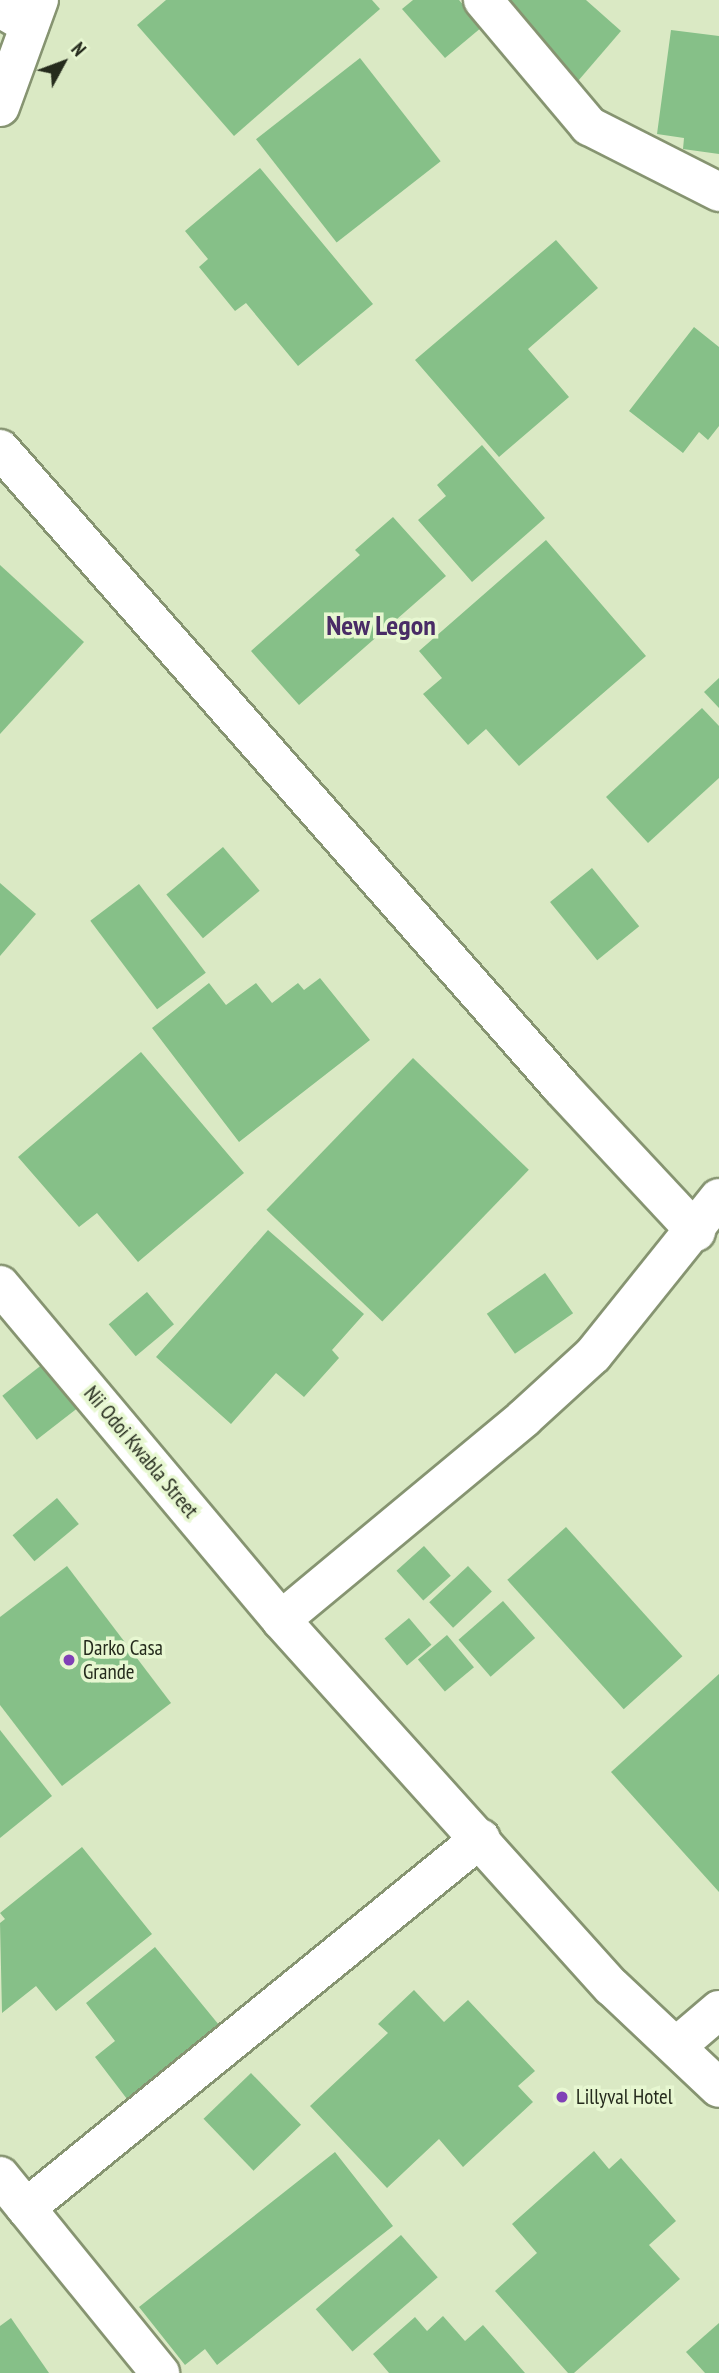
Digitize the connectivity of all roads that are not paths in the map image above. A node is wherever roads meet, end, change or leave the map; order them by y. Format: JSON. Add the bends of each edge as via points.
{"nodes":[{"id":1,"x":483,"y":0,"type":"edge"},
{"id":2,"x":23,"y":11,"type":"edge"},
{"id":3,"x":0,"y":107,"type":"edge"},
{"id":4,"x":719,"y":192,"type":"edge"},
{"id":5,"x":0,"y":449,"type":"edge"},
{"id":6,"x":719,"y":1198,"type":"edge"},
{"id":7,"x":696,"y":1232,"type":"junction"},
{"id":8,"x":0,"y":1285,"type":"edge"},
{"id":9,"x":281,"y":1620,"type":"junction"},
{"id":10,"x":481,"y":1838,"type":"junction"},
{"id":11,"x":719,"y":2010,"type":"edge"},
{"id":12,"x":678,"y":2045,"type":"junction"},
{"id":13,"x":719,"y":2088,"type":"edge"},
{"id":14,"x":0,"y":2176,"type":"edge"},
{"id":15,"x":26,"y":2208,"type":"junction"},
{"id":16,"x":160,"y":2373,"type":"edge"}],
"edges":[{"from":1,"to":4,"type":"street","via":[[589,126]]},
{"from":2,"to":3,"type":"street"},
{"from":5,"to":7,"type":"street","via":[[552,1076]]},
{"from":6,"to":7,"type":"street"},
{"from":7,"to":9,"type":"street","via":[[593,1355]]},
{"from":8,"to":9,"type":"street","name":"Nii Odoi Kwabla Street"},
{"from":9,"to":10,"type":"street","name":"Nii Odoi Kwabla Street"},
{"from":10,"to":12,"type":"street","name":"Nii Odoi Kwabla Street","via":[[612,1987]]},
{"from":10,"to":15,"type":"street"},
{"from":11,"to":12,"type":"street"},
{"from":12,"to":13,"type":"street","name":"Nii Odoi Kwabla Street"},
{"from":14,"to":15,"type":"street"},
{"from":15,"to":16,"type":"street"}]}
